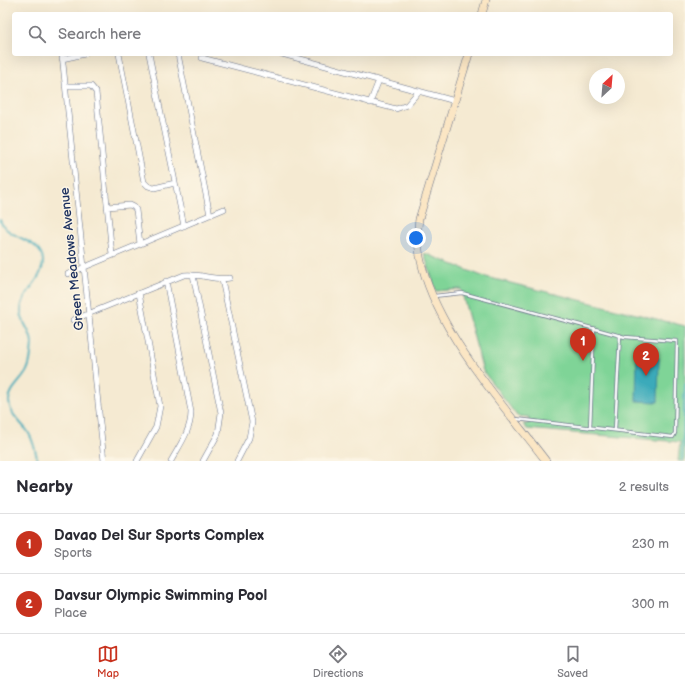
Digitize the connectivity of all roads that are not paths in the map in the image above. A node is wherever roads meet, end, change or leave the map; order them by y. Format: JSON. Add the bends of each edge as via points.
{"nodes":[{"id":1,"x":486,"y":0,"type":"edge"},
{"id":2,"x":483,"y":12,"type":"edge"},
{"id":3,"x":62,"y":56,"type":"edge"},
{"id":4,"x":120,"y":56,"type":"edge"},
{"id":5,"x":149,"y":56,"type":"edge"},
{"id":6,"x":178,"y":56,"type":"edge"},
{"id":7,"x":289,"y":56,"type":"edge"},
{"id":8,"x":468,"y":56,"type":"edge"},
{"id":9,"x":202,"y":58,"type":"dead end"},
{"id":10,"x":379,"y":80,"type":"junction"},
{"id":11,"x":65,"y":86,"type":"junction"},
{"id":12,"x":419,"y":91,"type":"junction"},
{"id":13,"x":455,"y":102,"type":"junction"},
{"id":14,"x":370,"y":103,"type":"junction"},
{"id":15,"x":175,"y":184,"type":"junction"},
{"id":16,"x":107,"y":207,"type":"junction"},
{"id":17,"x":224,"y":209,"type":"dead end"},
{"id":18,"x":210,"y":215,"type":"junction"},
{"id":19,"x":184,"y":226,"type":"junction"},
{"id":20,"x":140,"y":244,"type":"junction"},
{"id":21,"x":112,"y":255,"type":"junction"},
{"id":22,"x":83,"y":268,"type":"junction"},
{"id":23,"x":68,"y":274,"type":"dead end"},
{"id":24,"x":193,"y":275,"type":"junction"},
{"id":25,"x":230,"y":278,"type":"dead end"},
{"id":26,"x":222,"y":280,"type":"junction"},
{"id":27,"x":166,"y":281,"type":"junction"},
{"id":28,"x":139,"y":292,"type":"junction"},
{"id":29,"x":433,"y":296,"type":"junction"},
{"id":30,"x":88,"y":314,"type":"junction"},
{"id":31,"x":73,"y":320,"type":"dead end"},
{"id":32,"x":594,"y":328,"type":"junction"},
{"id":33,"x":620,"y":335,"type":"junction"},
{"id":34,"x":514,"y":419,"type":"junction"},
{"id":35,"x":590,"y":428,"type":"junction"},
{"id":36,"x":615,"y":430,"type":"junction"},
{"id":37,"x":104,"y":461,"type":"edge"},
{"id":38,"x":137,"y":461,"type":"edge"},
{"id":39,"x":171,"y":461,"type":"edge"},
{"id":40,"x":204,"y":461,"type":"edge"},
{"id":41,"x":238,"y":461,"type":"edge"},
{"id":42,"x":546,"y":461,"type":"edge"}],
"edges":[{"from":1,"to":2,"type":"street"},
{"from":3,"to":11,"type":"street","name":"Green Meadows Avenue"},
{"from":4,"to":15,"type":"street","via":[[144,182],[154,188]]},
{"from":5,"to":15,"type":"street"},
{"from":6,"to":18,"type":"street"},
{"from":7,"to":10,"type":"street"},
{"from":8,"to":13,"type":"street"},
{"from":9,"to":14,"type":"street"},
{"from":10,"to":12,"type":"street"},
{"from":10,"to":14,"type":"street"},
{"from":11,"to":16,"type":"street","via":[[88,86],[95,89]]},
{"from":11,"to":22,"type":"street","name":"Green Meadows Avenue"},
{"from":12,"to":13,"type":"street"},
{"from":12,"to":14,"type":"street","via":[[412,101],[402,108]]},
{"from":13,"to":29,"type":"street","via":[[416,235],[418,251]]},
{"from":15,"to":19,"type":"street"},
{"from":16,"to":20,"type":"street","via":[[134,207]]},
{"from":16,"to":21,"type":"street"},
{"from":17,"to":18,"type":"street"},
{"from":18,"to":19,"type":"street"},
{"from":19,"to":20,"type":"street"},
{"from":20,"to":21,"type":"street"},
{"from":21,"to":22,"type":"street"},
{"from":22,"to":23,"type":"street"},
{"from":22,"to":30,"type":"street","name":"Green Meadows Avenue"},
{"from":24,"to":26,"type":"street"},
{"from":24,"to":27,"type":"street"},
{"from":24,"to":40,"type":"street","via":[[221,413],[218,434]]},
{"from":25,"to":26,"type":"street"},
{"from":26,"to":41,"type":"street","via":[[252,422],[249,438]]},
{"from":27,"to":28,"type":"street"},
{"from":27,"to":39,"type":"street","via":[[191,412],[187,433]]},
{"from":28,"to":30,"type":"street"},
{"from":28,"to":38,"type":"street","via":[[160,406],[156,427]]},
{"from":29,"to":32,"type":"lane","via":[[462,293]]},
{"from":29,"to":34,"type":"street","via":[[457,342]]},
{"from":30,"to":31,"type":"street"},
{"from":30,"to":37,"type":"street","name":"Green Meadows Avenue"},
{"from":32,"to":33,"type":"lane"},
{"from":32,"to":35,"type":"lane"},
{"from":33,"to":36,"type":"lane"},
{"from":33,"to":36,"type":"lane","via":[[677,341],[675,433],[671,437]]},
{"from":34,"to":35,"type":"lane"},
{"from":34,"to":42,"type":"street"},
{"from":35,"to":36,"type":"lane"}]}
